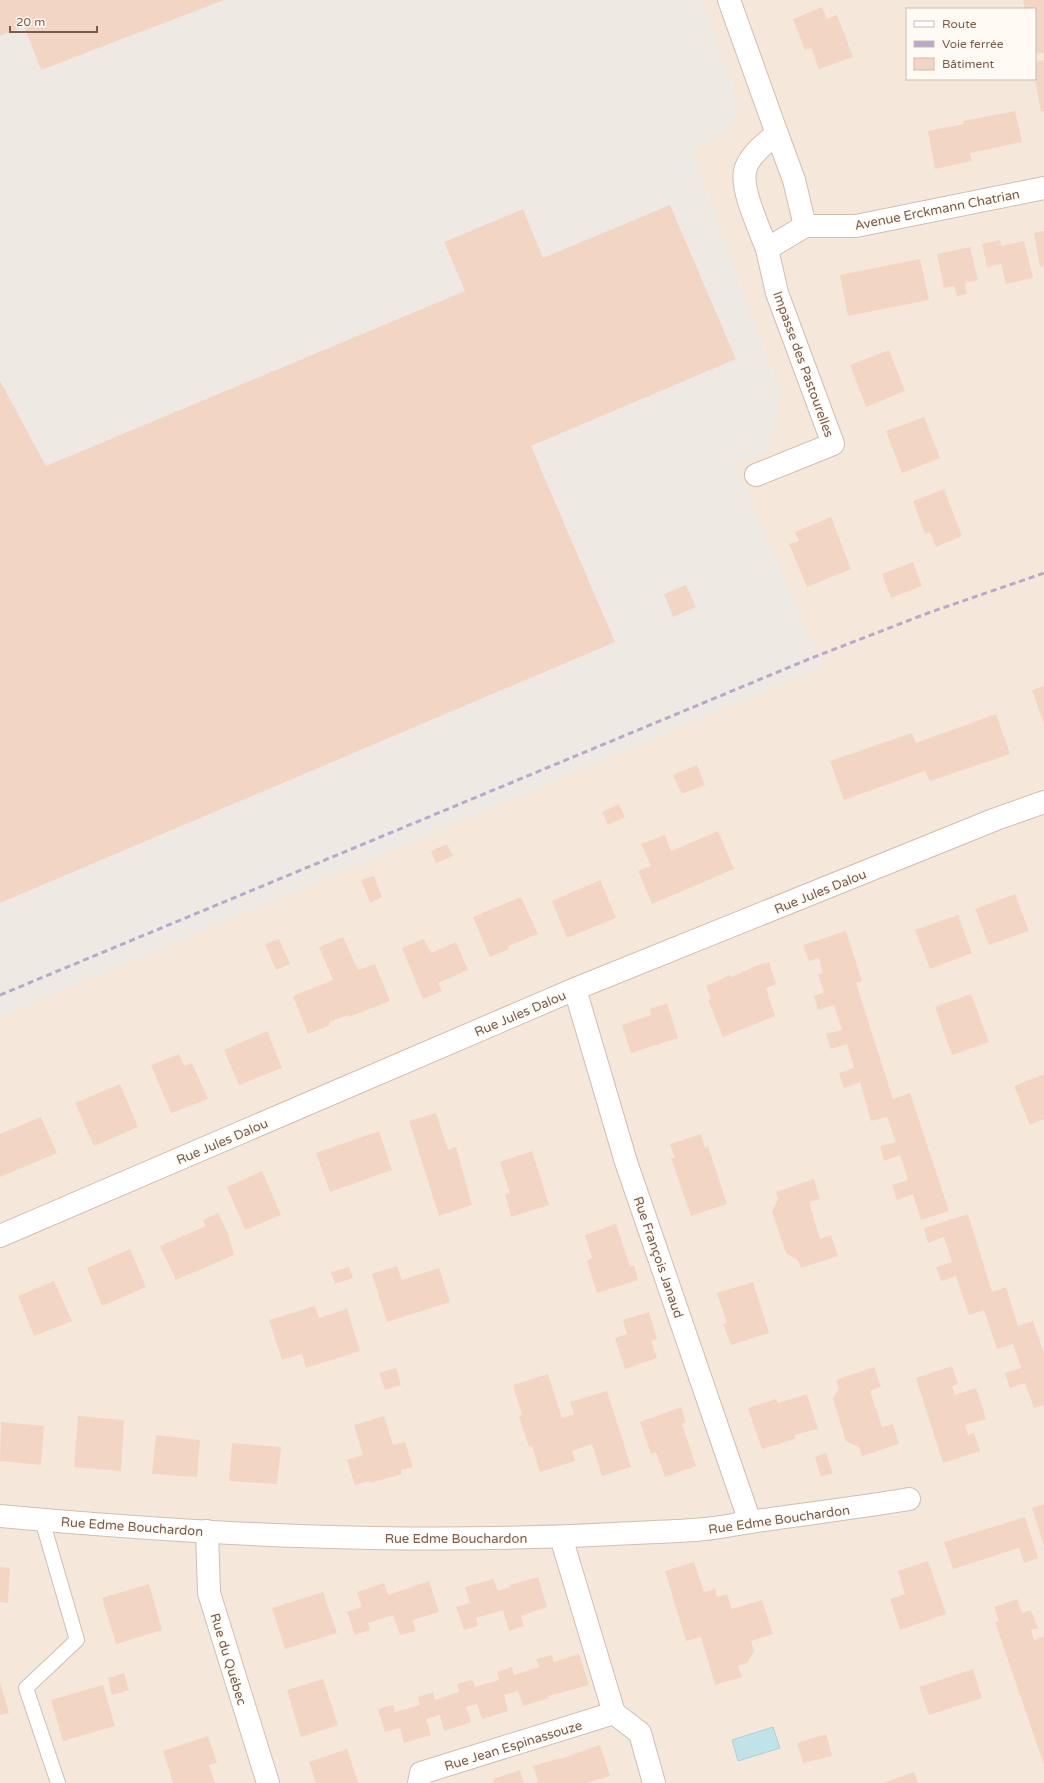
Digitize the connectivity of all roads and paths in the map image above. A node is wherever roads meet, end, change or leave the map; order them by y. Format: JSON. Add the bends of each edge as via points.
{"nodes":[{"id":1,"x":729,"y":0,"type":"edge"},
{"id":2,"x":777,"y":134,"type":"junction"},
{"id":3,"x":1044,"y":188,"type":"edge"},
{"id":4,"x":805,"y":226,"type":"junction"},
{"id":5,"x":767,"y":249,"type":"junction"},
{"id":6,"x":756,"y":475,"type":"dead end"},
{"id":7,"x":1044,"y":802,"type":"edge"},
{"id":8,"x":576,"y":989,"type":"junction"},
{"id":9,"x":0,"y":1236,"type":"edge"},
{"id":10,"x":909,"y":1499,"type":"dead end"},
{"id":11,"x":0,"y":1516,"type":"edge"},
{"id":12,"x":42,"y":1520,"type":"junction"},
{"id":13,"x":750,"y":1522,"type":"junction"},
{"id":14,"x":207,"y":1532,"type":"junction"},
{"id":15,"x":561,"y":1537,"type":"junction"},
{"id":16,"x":614,"y":1713,"type":"junction"},
{"id":17,"x":58,"y":1783,"type":"edge"},
{"id":18,"x":268,"y":1783,"type":"edge"},
{"id":19,"x":419,"y":1783,"type":"edge"},
{"id":20,"x":654,"y":1783,"type":"edge"}],
"edges":[{"from":1,"to":2,"type":"street"},
{"from":2,"to":4,"type":"street","via":[[794,180]]},
{"from":2,"to":5,"type":"street","name":"Impasse des Pastourelles","via":[[758,149],[745,171],[747,196]]},
{"from":3,"to":4,"type":"street","name":"Avenue Erckmann Chatrian","via":[[856,226]]},
{"from":4,"to":5,"type":"street"},
{"from":5,"to":6,"type":"street","name":"Impasse des Pastourelles","via":[[777,293],[833,444]]},
{"from":7,"to":8,"type":"street","name":"Rue Jules Dalou","via":[[996,819]]},
{"from":8,"to":9,"type":"street","name":"Rue Jules Dalou"},
{"from":8,"to":13,"type":"street","name":"Rue François Janaud","via":[[626,1162]]},
{"from":10,"to":13,"type":"street","name":"Rue Edme Bouchardon"},
{"from":11,"to":12,"type":"street","name":"Rue Edme Bouchardon"},
{"from":12,"to":14,"type":"street","name":"Rue Edme Bouchardon"},
{"from":12,"to":17,"type":"lane","via":[[77,1640],[26,1688]]},
{"from":13,"to":15,"type":"street","name":"Rue Edme Bouchardon","via":[[707,1529]]},
{"from":14,"to":15,"type":"street","name":"Rue Edme Bouchardon","via":[[433,1539]]},
{"from":14,"to":18,"type":"street","name":"Rue du Québec","via":[[209,1593]]},
{"from":15,"to":16,"type":"street"},
{"from":16,"to":19,"type":"street","name":"Rue Jean Espinassouze","via":[[421,1773]]},
{"from":16,"to":20,"type":"street","via":[[640,1733]]}]}
